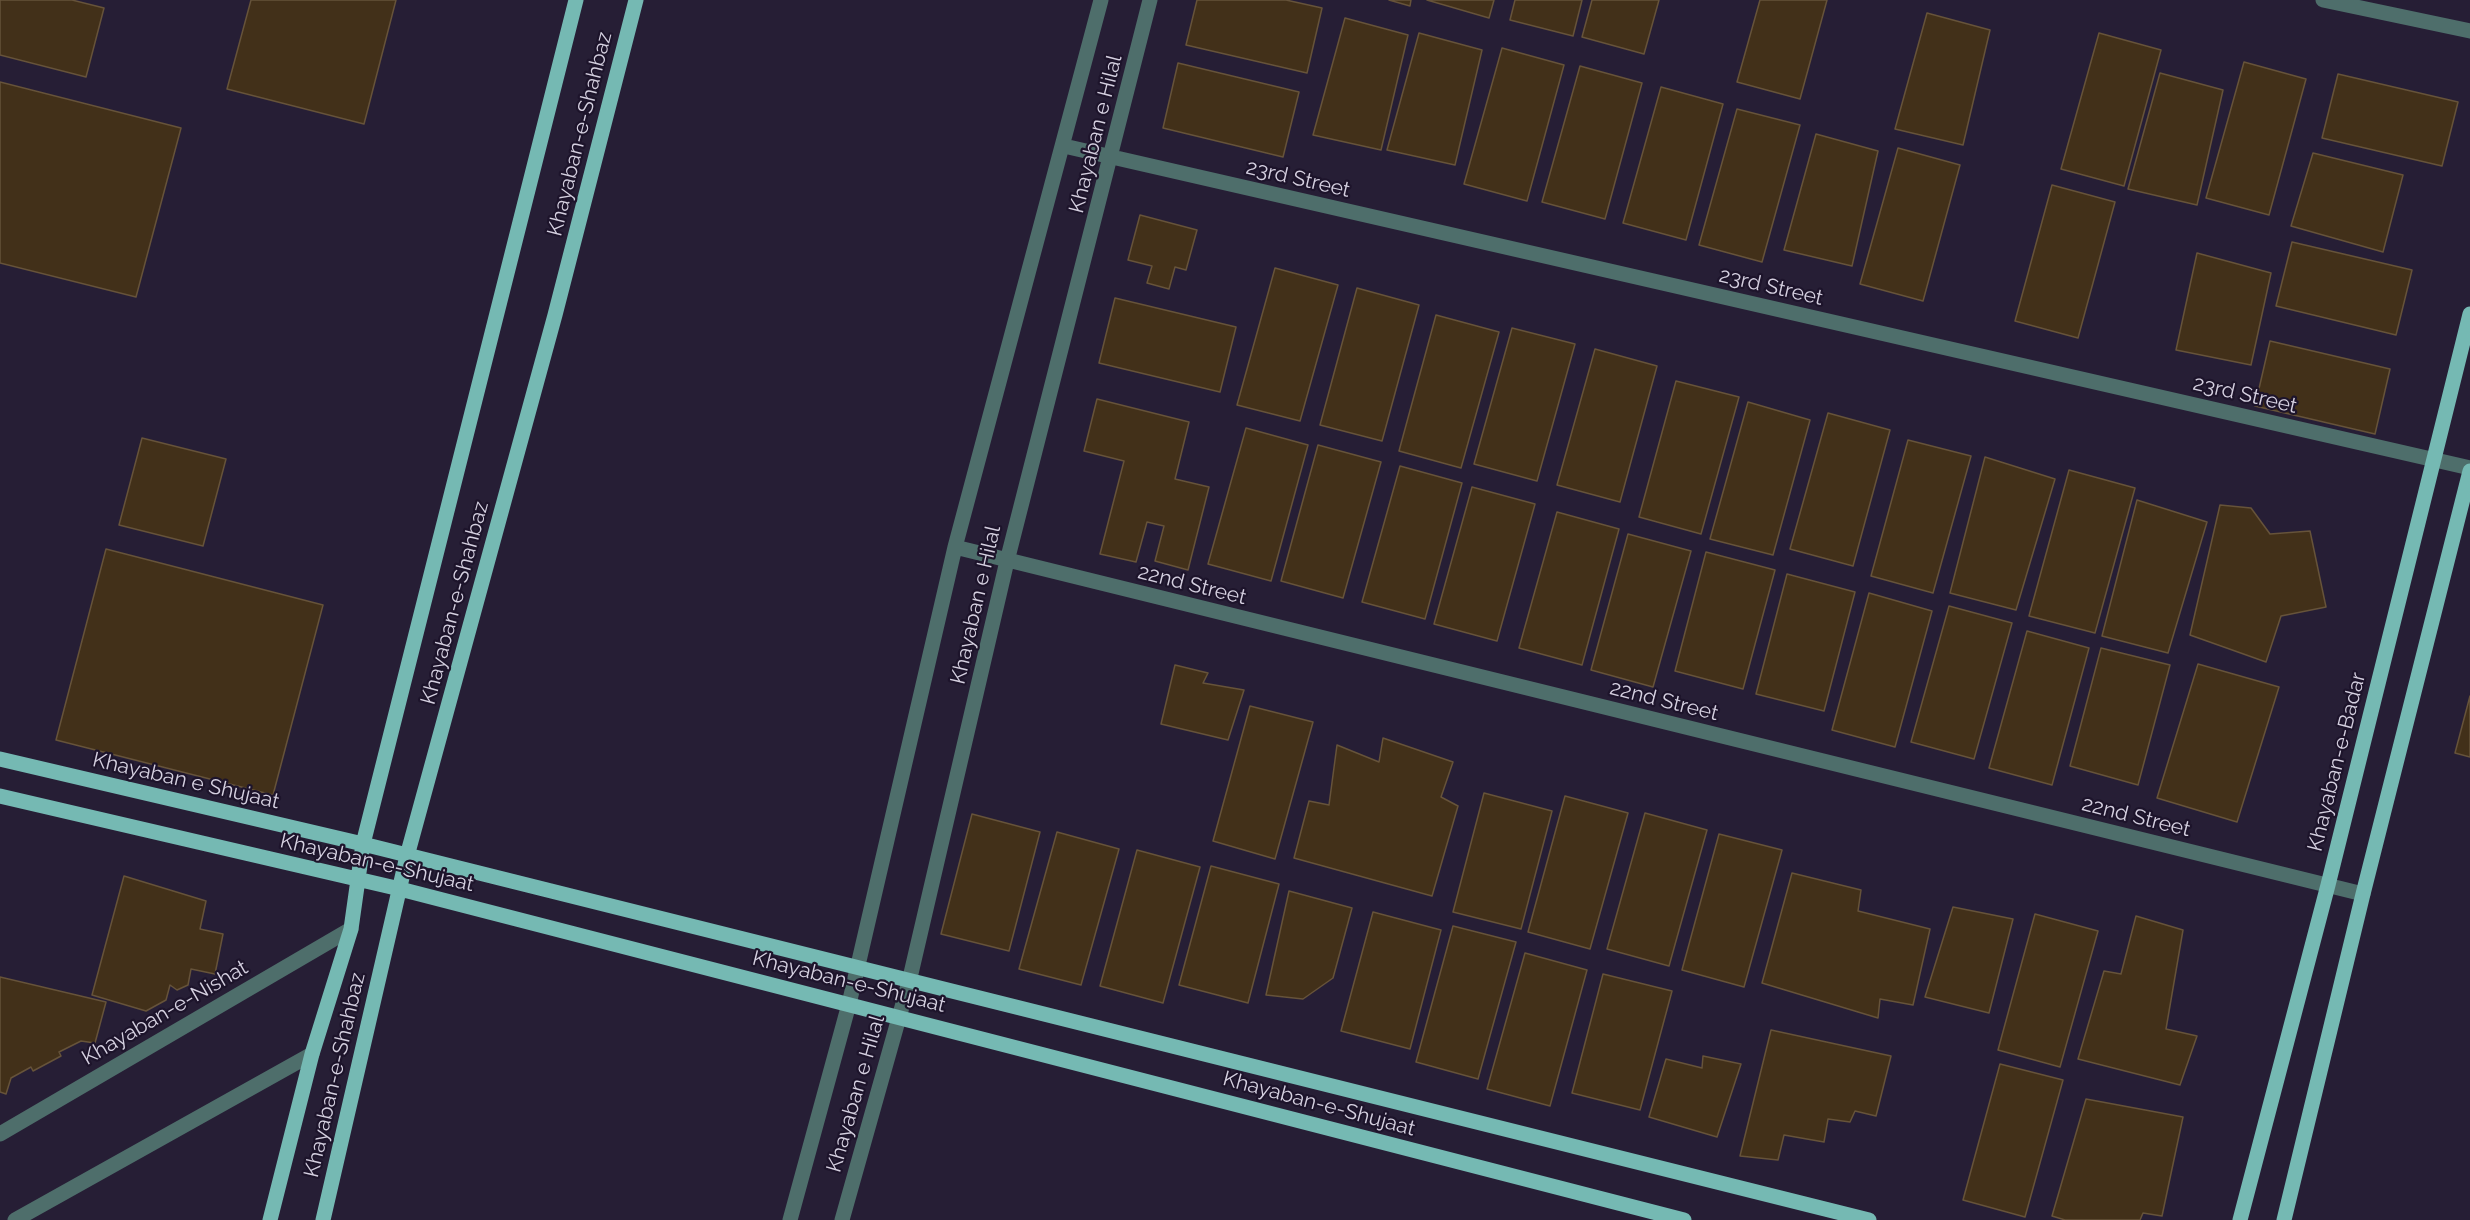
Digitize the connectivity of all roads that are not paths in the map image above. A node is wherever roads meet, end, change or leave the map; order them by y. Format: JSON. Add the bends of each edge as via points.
{"nodes":[{"id":1,"x":576,"y":0,"type":"edge"},
{"id":2,"x":636,"y":0,"type":"edge"},
{"id":3,"x":1101,"y":0,"type":"edge"},
{"id":4,"x":1150,"y":0,"type":"edge"},
{"id":5,"x":2323,"y":0,"type":"edge"},
{"id":6,"x":2470,"y":31,"type":"edge"},
{"id":7,"x":1064,"y":146,"type":"junction"},
{"id":8,"x":1112,"y":158,"type":"junction"},
{"id":9,"x":2470,"y":314,"type":"edge"},
{"id":10,"x":2434,"y":459,"type":"junction"},
{"id":11,"x":2470,"y":470,"type":"edge"},
{"id":12,"x":955,"y":547,"type":"junction"},
{"id":13,"x":1007,"y":561,"type":"junction"},
{"id":14,"x":0,"y":759,"type":"edge"},
{"id":15,"x":0,"y":796,"type":"edge"},
{"id":16,"x":363,"y":844,"type":"junction"},
{"id":17,"x":407,"y":856,"type":"junction"},
{"id":18,"x":357,"y":880,"type":"junction"},
{"id":19,"x":2328,"y":885,"type":"junction"},
{"id":20,"x":399,"y":889,"type":"junction"},
{"id":21,"x":2363,"y":894,"type":"junction"},
{"id":22,"x":351,"y":929,"type":"junction"},
{"id":23,"x":857,"y":968,"type":"junction"},
{"id":24,"x":909,"y":982,"type":"junction"},
{"id":25,"x":849,"y":1004,"type":"junction"},
{"id":26,"x":900,"y":1017,"type":"junction"},
{"id":27,"x":312,"y":1054,"type":"junction"},
{"id":28,"x":0,"y":1134,"type":"edge"},
{"id":29,"x":15,"y":1220,"type":"edge"},
{"id":30,"x":270,"y":1220,"type":"edge"},
{"id":31,"x":323,"y":1220,"type":"edge"},
{"id":32,"x":790,"y":1220,"type":"edge"},
{"id":33,"x":842,"y":1220,"type":"edge"},
{"id":34,"x":1684,"y":1220,"type":"edge"},
{"id":35,"x":1869,"y":1220,"type":"edge"},
{"id":36,"x":2240,"y":1220,"type":"edge"},
{"id":37,"x":2284,"y":1220,"type":"edge"}],
"edges":[{"from":1,"to":16,"type":"main road","name":"Khayaban-e-Shahbaz"},
{"from":2,"to":17,"type":"main road","name":"Khayaban-e-Shahbaz","via":[[555,315]]},
{"from":3,"to":7,"type":"street","name":"Khayaban e Hilal"},
{"from":4,"to":8,"type":"street","name":"Khayaban e Hilal"},
{"from":5,"to":6,"type":"street"},
{"from":7,"to":8,"type":"street","name":"23rd Street"},
{"from":7,"to":12,"type":"street","name":"Khayaban e Hilal"},
{"from":8,"to":10,"type":"street","name":"23rd Street"},
{"from":8,"to":13,"type":"street","name":"Khayaban e Hilal"},
{"from":9,"to":10,"type":"main road","name":"Khayaban-e-Badar"},
{"from":10,"to":11,"type":"street","name":"23rd Street"},
{"from":10,"to":19,"type":"main road","name":"Khayaban-e-Badar"},
{"from":11,"to":21,"type":"main road"},
{"from":12,"to":13,"type":"street","name":"22nd Street"},
{"from":12,"to":23,"type":"street","name":"Khayaban e Hilal"},
{"from":13,"to":19,"type":"street","name":"22nd Street"},
{"from":13,"to":24,"type":"street","name":"Khayaban e Hilal"},
{"from":14,"to":16,"type":"main road","name":"Khayaban e Shujaat"},
{"from":15,"to":18,"type":"main road","name":"Khayaban-e-Shujaat"},
{"from":16,"to":17,"type":"main road","name":"Khayaban-e-Shujaat"},
{"from":16,"to":18,"type":"main road","name":"Khayaban-e-Shahbaz"},
{"from":17,"to":20,"type":"main road","name":"Khayaban-e-Shahbaz"},
{"from":17,"to":23,"type":"main road","name":"Khayaban-e-Shujaat"},
{"from":18,"to":20,"type":"main road","name":"Khayaban-e-Shujaat"},
{"from":18,"to":22,"type":"main road","name":"Khayaban-e-Shahbaz"},
{"from":19,"to":21,"type":"street","name":"22nd Street"},
{"from":19,"to":36,"type":"main road","name":"Khayaban-e-Badar"},
{"from":20,"to":25,"type":"main road","name":"Khayaban-e-Shujaat"},
{"from":20,"to":31,"type":"main road","name":"Khayaban-e-Shahbaz"},
{"from":21,"to":37,"type":"main road"},
{"from":22,"to":27,"type":"main road","name":"Khayaban-e-Shahbaz"},
{"from":22,"to":28,"type":"street","name":"Khayaban-e-Nishat"},
{"from":23,"to":24,"type":"main road","name":"Khayaban-e-Shujaat"},
{"from":23,"to":25,"type":"street","name":"Khayaban e Hilal"},
{"from":24,"to":26,"type":"street","name":"Khayaban e Hilal"},
{"from":24,"to":35,"type":"main road","name":"Khayaban-e-Shujaat"},
{"from":25,"to":26,"type":"main road","name":"Khayaban-e-Shujaat"},
{"from":25,"to":32,"type":"street","name":"Khayaban e Hilal"},
{"from":26,"to":33,"type":"street","name":"Khayaban e Hilal"},
{"from":26,"to":34,"type":"main road","name":"Khayaban-e-Shujaat"},
{"from":27,"to":29,"type":"street"},
{"from":27,"to":30,"type":"main road","name":"Khayaban-e-Shahbaz"}]}
